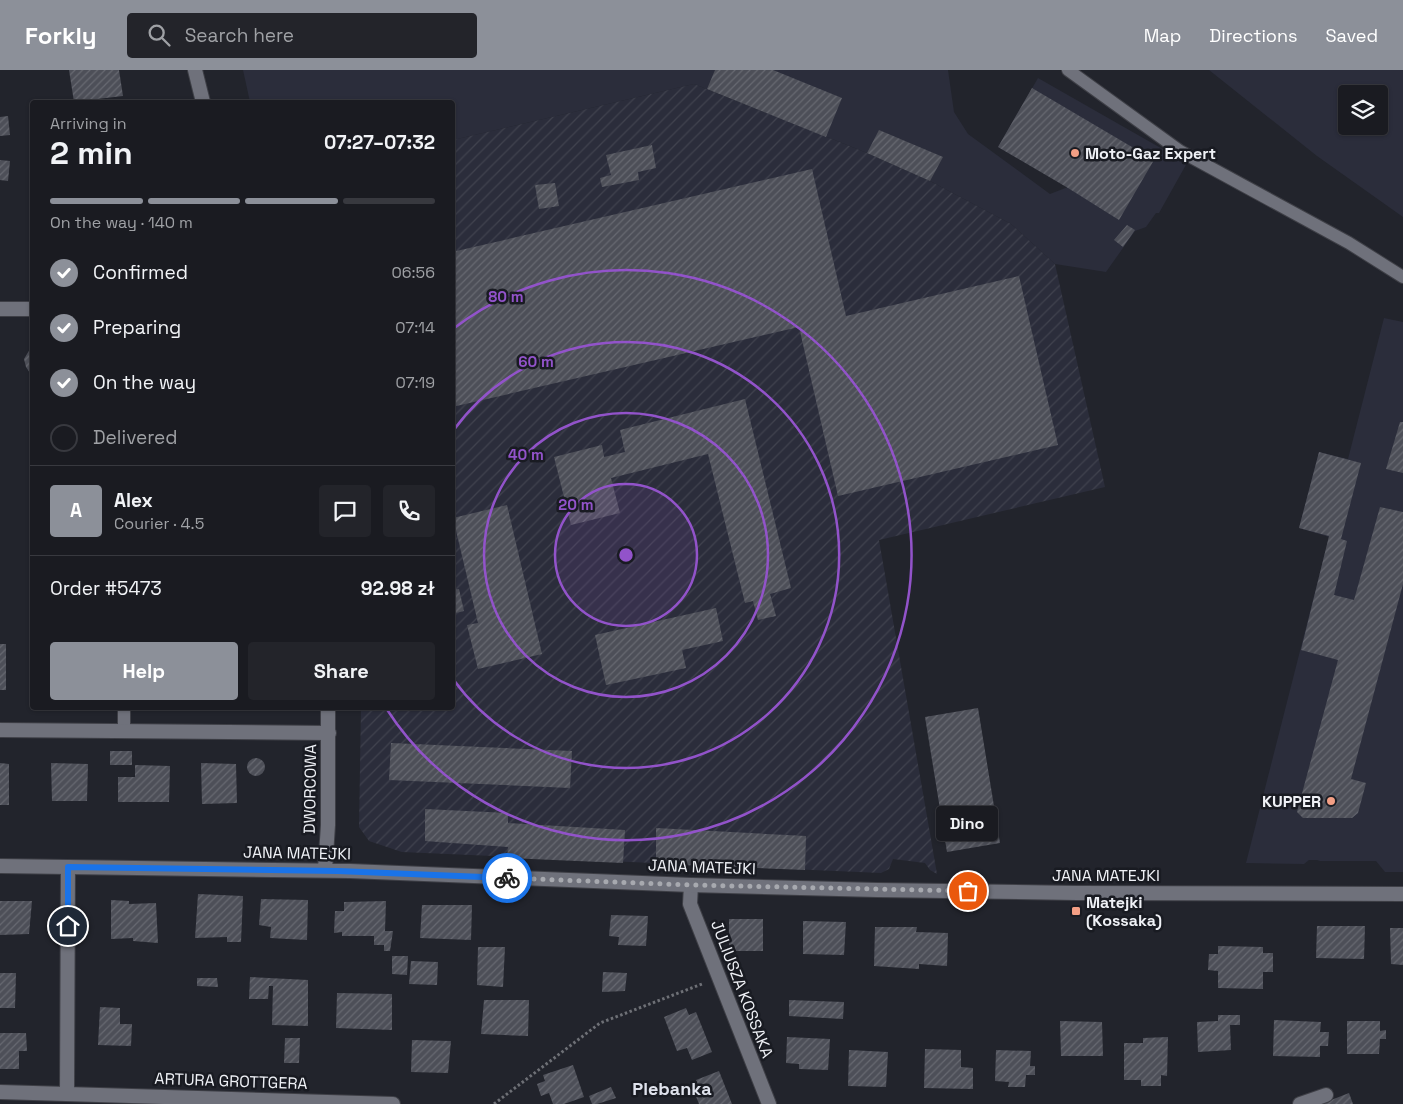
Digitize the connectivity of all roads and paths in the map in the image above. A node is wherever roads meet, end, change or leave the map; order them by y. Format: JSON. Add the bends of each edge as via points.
{"nodes":[{"id":1,"x":195,"y":70,"type":"edge"},
{"id":2,"x":1068,"y":70,"type":"edge"},
{"id":3,"x":202,"y":100,"type":"edge"},
{"id":4,"x":1403,"y":277,"type":"edge"},
{"id":5,"x":0,"y":309,"type":"edge"},
{"id":6,"x":30,"y":309,"type":"edge"},
{"id":7,"x":124,"y":710,"type":"edge"},
{"id":8,"x":328,"y":710,"type":"edge"},
{"id":9,"x":0,"y":730,"type":"edge"},
{"id":10,"x":124,"y":731,"type":"junction"},
{"id":11,"x":329,"y":733,"type":"junction"},
{"id":12,"x":0,"y":866,"type":"edge"},
{"id":13,"x":68,"y":867,"type":"junction"},
{"id":14,"x":325,"y":870,"type":"junction"},
{"id":15,"x":691,"y":885,"type":"junction"},
{"id":16,"x":1403,"y":894,"type":"edge"},
{"id":17,"x":719,"y":978,"type":"junction"},
{"id":18,"x":0,"y":1092,"type":"edge"},
{"id":19,"x":67,"y":1093,"type":"junction"},
{"id":20,"x":1326,"y":1095,"type":"dead end"},
{"id":21,"x":393,"y":1104,"type":"edge"},
{"id":22,"x":494,"y":1104,"type":"edge"},
{"id":23,"x":769,"y":1104,"type":"edge"},
{"id":24,"x":1300,"y":1104,"type":"edge"}],
"edges":[{"from":1,"to":3,"type":"street"},
{"from":2,"to":4,"type":"lane","via":[[1180,151],[1349,243]]},
{"from":5,"to":6,"type":"street"},
{"from":7,"to":10,"type":"lane"},
{"from":8,"to":11,"type":"street","name":"DWORCOWA"},
{"from":9,"to":10,"type":"street"},
{"from":10,"to":11,"type":"street"},
{"from":11,"to":14,"type":"street","name":"DWORCOWA"},
{"from":12,"to":13,"type":"street","name":"JANA MATEJKI"},
{"from":13,"to":14,"type":"street","name":"JANA MATEJKI"},
{"from":13,"to":19,"type":"street"},
{"from":14,"to":15,"type":"street","name":"JANA MATEJKI"},
{"from":15,"to":16,"type":"street","name":"JANA MATEJKI","via":[[1077,893]]},
{"from":15,"to":17,"type":"street","name":"JULIUSZA KOSSAKA","via":[[690,904]]},
{"from":17,"to":22,"type":"path","via":[[600,1023]]},
{"from":17,"to":23,"type":"street","name":"JULIUSZA KOSSAKA"},
{"from":18,"to":19,"type":"street","name":"ARTURA GROTTGERA"},
{"from":19,"to":21,"type":"street","name":"ARTURA GROTTGERA"},
{"from":20,"to":24,"type":"street"}]}
